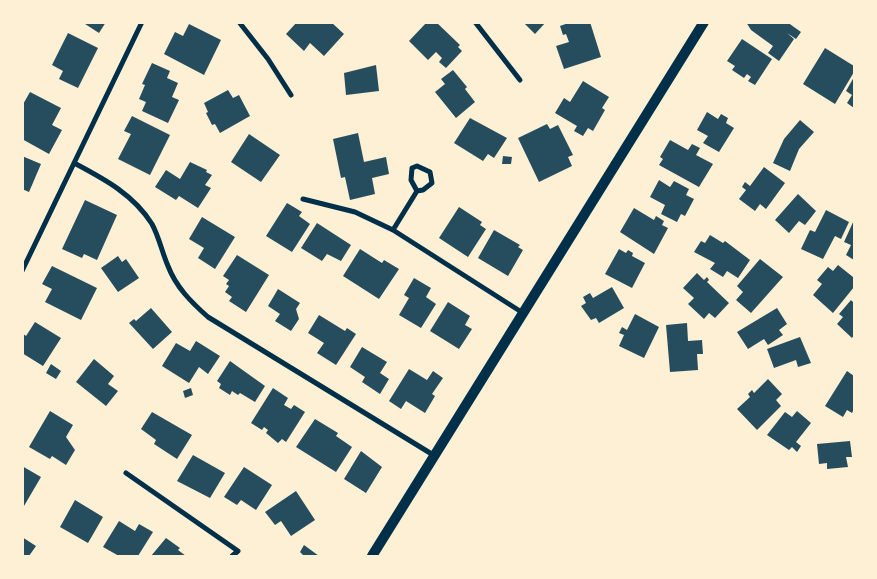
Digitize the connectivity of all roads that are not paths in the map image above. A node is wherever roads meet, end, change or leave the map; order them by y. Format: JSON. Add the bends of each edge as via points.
{"nodes":[{"id":1,"x":142,"y":22,"type":"edge"},
{"id":2,"x":239,"y":22,"type":"edge"},
{"id":3,"x":475,"y":22,"type":"edge"},
{"id":4,"x":704,"y":22,"type":"edge"},
{"id":5,"x":520,"y":80,"type":"dead end"},
{"id":6,"x":291,"y":95,"type":"dead end"},
{"id":7,"x":74,"y":163,"type":"junction"},
{"id":8,"x":417,"y":191,"type":"junction"},
{"id":9,"x":303,"y":199,"type":"dead end"},
{"id":10,"x":392,"y":230,"type":"junction"},
{"id":11,"x":22,"y":271,"type":"edge"},
{"id":12,"x":523,"y":313,"type":"junction"},
{"id":13,"x":435,"y":456,"type":"junction"},
{"id":14,"x":126,"y":473,"type":"dead end"},
{"id":15,"x":232,"y":556,"type":"edge"},
{"id":16,"x":372,"y":556,"type":"edge"}],
"edges":[{"from":1,"to":7,"type":"street"},
{"from":2,"to":6,"type":"street"},
{"from":3,"to":5,"type":"street"},
{"from":4,"to":12,"type":"main road"},
{"from":7,"to":11,"type":"street"},
{"from":7,"to":13,"type":"street","via":[[107,180],[142,210],[152,225],[178,286],[208,317]]},
{"from":8,"to":8,"type":"street","via":[[432,183],[430,172],[417,166],[410,173]]},
{"from":8,"to":10,"type":"street"},
{"from":9,"to":10,"type":"street","via":[[355,212]]},
{"from":10,"to":12,"type":"street"},
{"from":12,"to":13,"type":"main road"},
{"from":13,"to":16,"type":"main road"},
{"from":14,"to":15,"type":"street","via":[[238,551]]}]}
